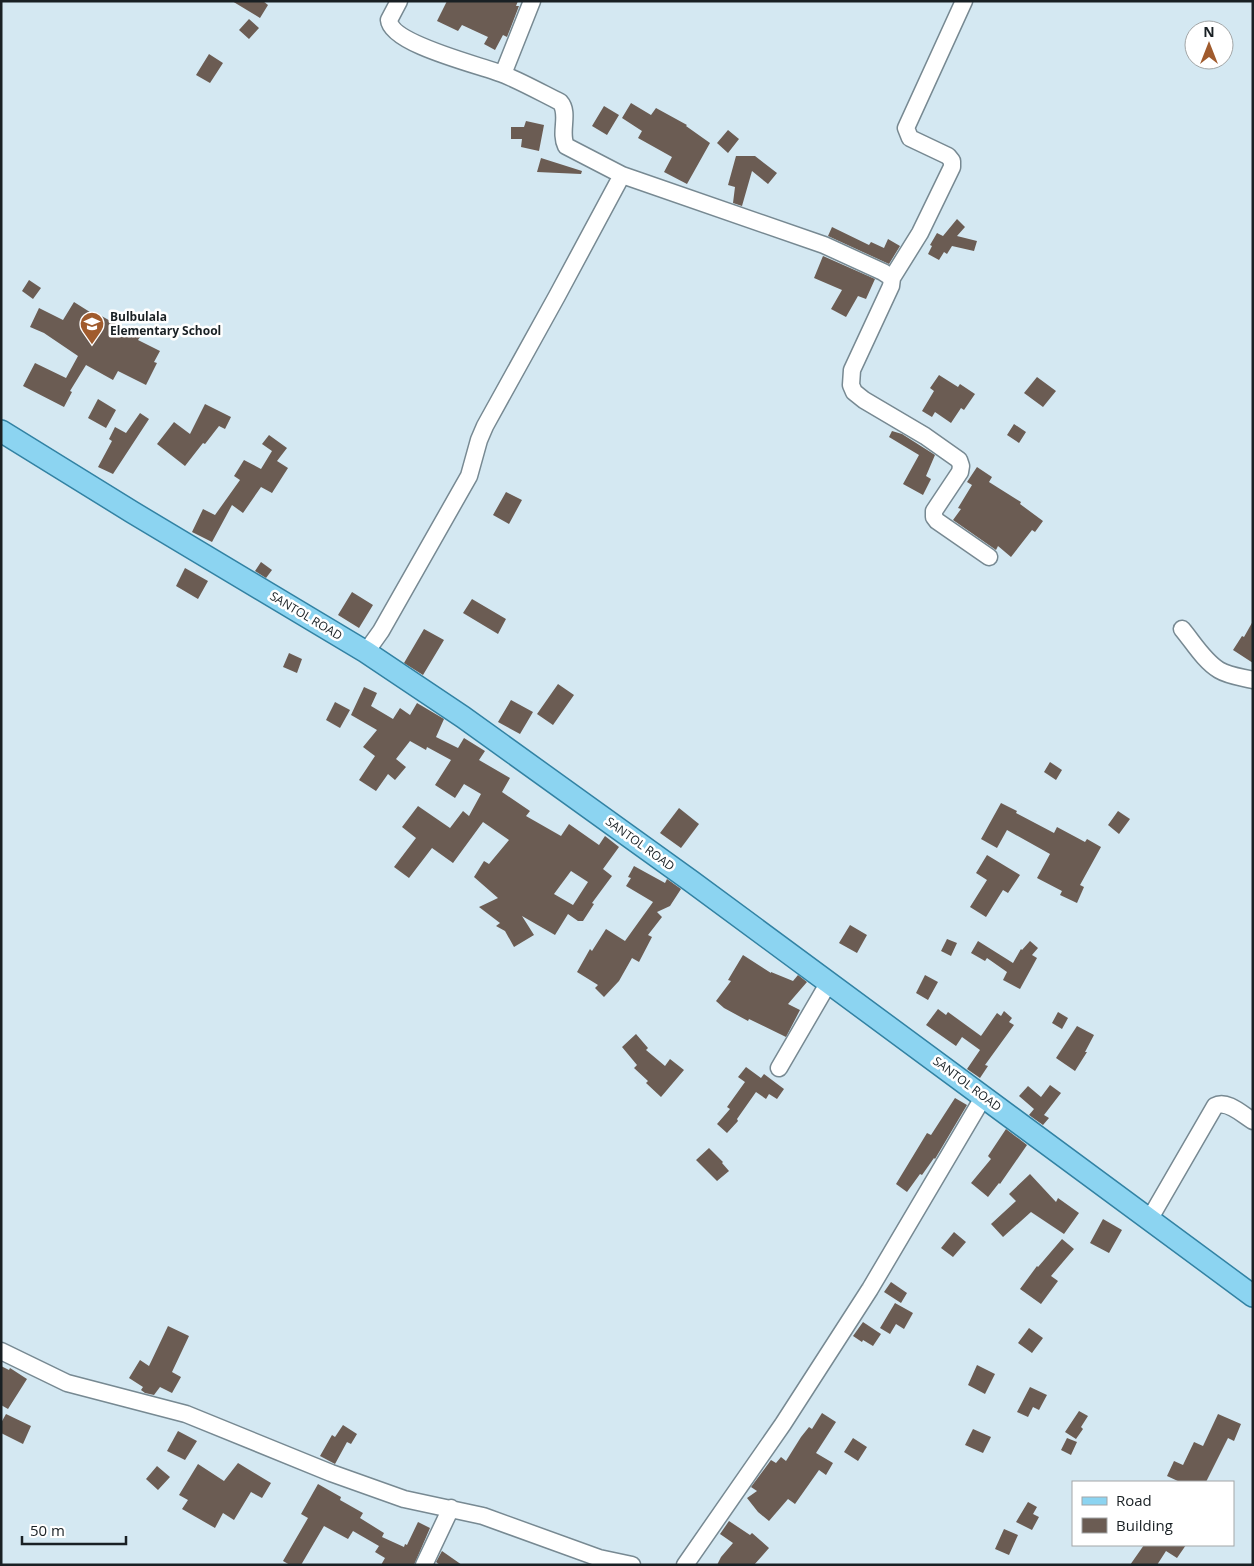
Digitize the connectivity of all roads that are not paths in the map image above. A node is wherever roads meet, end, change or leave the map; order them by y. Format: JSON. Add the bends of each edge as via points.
{"nodes":[{"id":1,"x":399,"y":1,"type":"edge"},
{"id":2,"x":532,"y":1,"type":"edge"},
{"id":3,"x":964,"y":1,"type":"edge"},
{"id":4,"x":504,"y":74,"type":"junction"},
{"id":5,"x":622,"y":175,"type":"junction"},
{"id":6,"x":892,"y":278,"type":"junction"},
{"id":7,"x":1,"y":431,"type":"edge"},
{"id":8,"x":989,"y":558,"type":"dead end"},
{"id":9,"x":1182,"y":629,"type":"dead end"},
{"id":10,"x":366,"y":652,"type":"junction"},
{"id":11,"x":1253,"y":680,"type":"edge"},
{"id":12,"x":829,"y":982,"type":"junction"},
{"id":13,"x":779,"y":1068,"type":"dead end"},
{"id":14,"x":984,"y":1096,"type":"junction"},
{"id":15,"x":1253,"y":1121,"type":"edge"},
{"id":16,"x":1149,"y":1220,"type":"junction"},
{"id":17,"x":1253,"y":1296,"type":"edge"},
{"id":18,"x":1,"y":1351,"type":"edge"},
{"id":19,"x":451,"y":1508,"type":"junction"},
{"id":20,"x":424,"y":1565,"type":"edge"},
{"id":21,"x":632,"y":1565,"type":"edge"},
{"id":22,"x":685,"y":1565,"type":"edge"}],
"edges":[{"from":1,"to":4,"type":"street","via":[[389,24],[409,39],[456,60]]},
{"from":2,"to":4,"type":"street"},
{"from":3,"to":6,"type":"street","via":[[906,128],[910,138],[948,156],[952,166],[920,233]]},
{"from":4,"to":5,"type":"street","via":[[560,102],[564,109],[563,138],[566,146]]},
{"from":5,"to":6,"type":"street","via":[[824,245]]},
{"from":5,"to":10,"type":"street","via":[[485,426],[474,452],[469,476]]},
{"from":6,"to":8,"type":"street","via":[[852,370],[851,386],[864,400],[926,436],[959,460],[960,472],[934,511],[934,517]]},
{"from":7,"to":10,"type":"main road","name":"SANTOL ROAD"},
{"from":9,"to":11,"type":"street","via":[[1218,669]]},
{"from":10,"to":12,"type":"main road","name":"SANTOL ROAD","via":[[488,735]]},
{"from":12,"to":13,"type":"street"},
{"from":12,"to":14,"type":"main road","name":"SANTOL ROAD"},
{"from":14,"to":16,"type":"main road","name":"SANTOL ROAD"},
{"from":14,"to":22,"type":"street","via":[[870,1289],[783,1424]]},
{"from":15,"to":16,"type":"street","via":[[1226,1104],[1215,1106]]},
{"from":16,"to":17,"type":"main road","name":"SANTOL ROAD"},
{"from":18,"to":19,"type":"street","via":[[67,1383],[186,1414],[330,1473],[404,1499]]},
{"from":19,"to":20,"type":"street"},
{"from":19,"to":21,"type":"street","via":[[483,1516],[599,1558]]}]}
